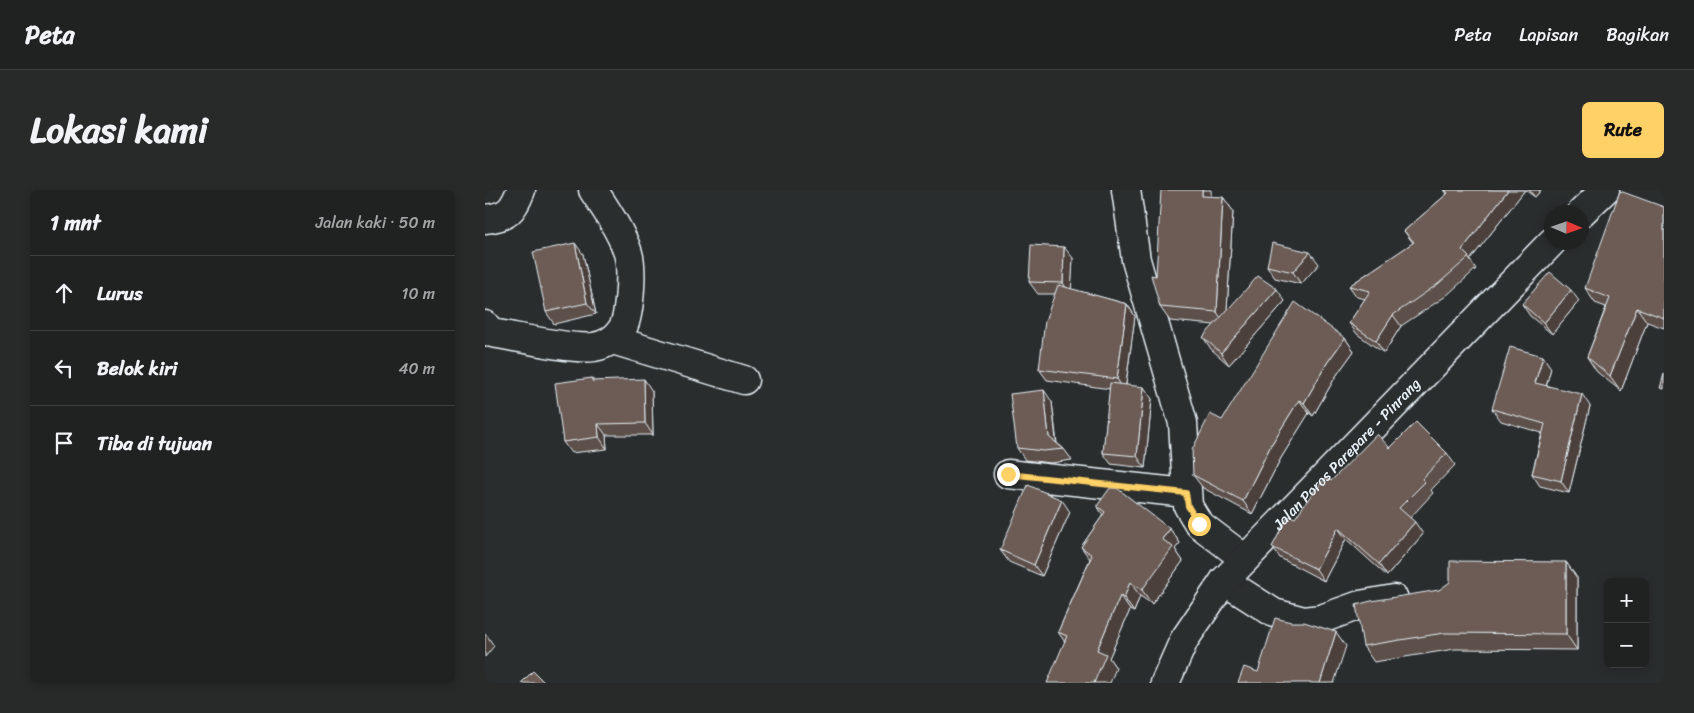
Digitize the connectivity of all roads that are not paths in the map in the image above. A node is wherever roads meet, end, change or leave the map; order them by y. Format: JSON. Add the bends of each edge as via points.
{"nodes":[{"id":1,"x":521,"y":190,"type":"edge"},
{"id":2,"x":593,"y":190,"type":"edge"},
{"id":3,"x":1126,"y":190,"type":"edge"},
{"id":4,"x":1605,"y":190,"type":"edge"},
{"id":5,"x":1589,"y":205,"type":"edge"},
{"id":6,"x":485,"y":219,"type":"edge"},
{"id":7,"x":1544,"y":250,"type":"edge"},
{"id":8,"x":487,"y":332,"type":"edge"},
{"id":9,"x":613,"y":340,"type":"junction"},
{"id":10,"x":744,"y":380,"type":"dead end"},
{"id":11,"x":1008,"y":474,"type":"dead end"},
{"id":12,"x":1186,"y":493,"type":"junction"},
{"id":13,"x":1245,"y":559,"type":"junction"},
{"id":14,"x":1224,"y":581,"type":"junction"},
{"id":15,"x":1422,"y":594,"type":"edge"},
{"id":16,"x":1165,"y":683,"type":"edge"}],
"edges":[{"from":1,"to":6,"type":"main road","via":[[511,210],[501,217]]},
{"from":2,"to":9,"type":"main road","via":[[629,257],[628,300],[623,328]]},
{"from":3,"to":12,"type":"main road","via":[[1136,260],[1183,423]]},
{"from":4,"to":5,"type":"main road"},
{"from":7,"to":13,"type":"main road","name":"Jalan Poros Parepare - Pinrang"},
{"from":8,"to":9,"type":"main road","via":[[574,346],[594,347]]},
{"from":9,"to":10,"type":"main road"},
{"from":11,"to":12,"type":"main road"},
{"from":12,"to":13,"type":"main road","via":[[1188,506],[1199,524]]},
{"from":13,"to":14,"type":"main road","name":"Jalan Poros Parepare - Pinrang"},
{"from":14,"to":15,"type":"main road","via":[[1274,613],[1304,621],[1321,619],[1360,605]]},
{"from":14,"to":16,"type":"main road","name":"Jalan Poros Parepare - Pinrang","via":[[1183,640]]}]}
